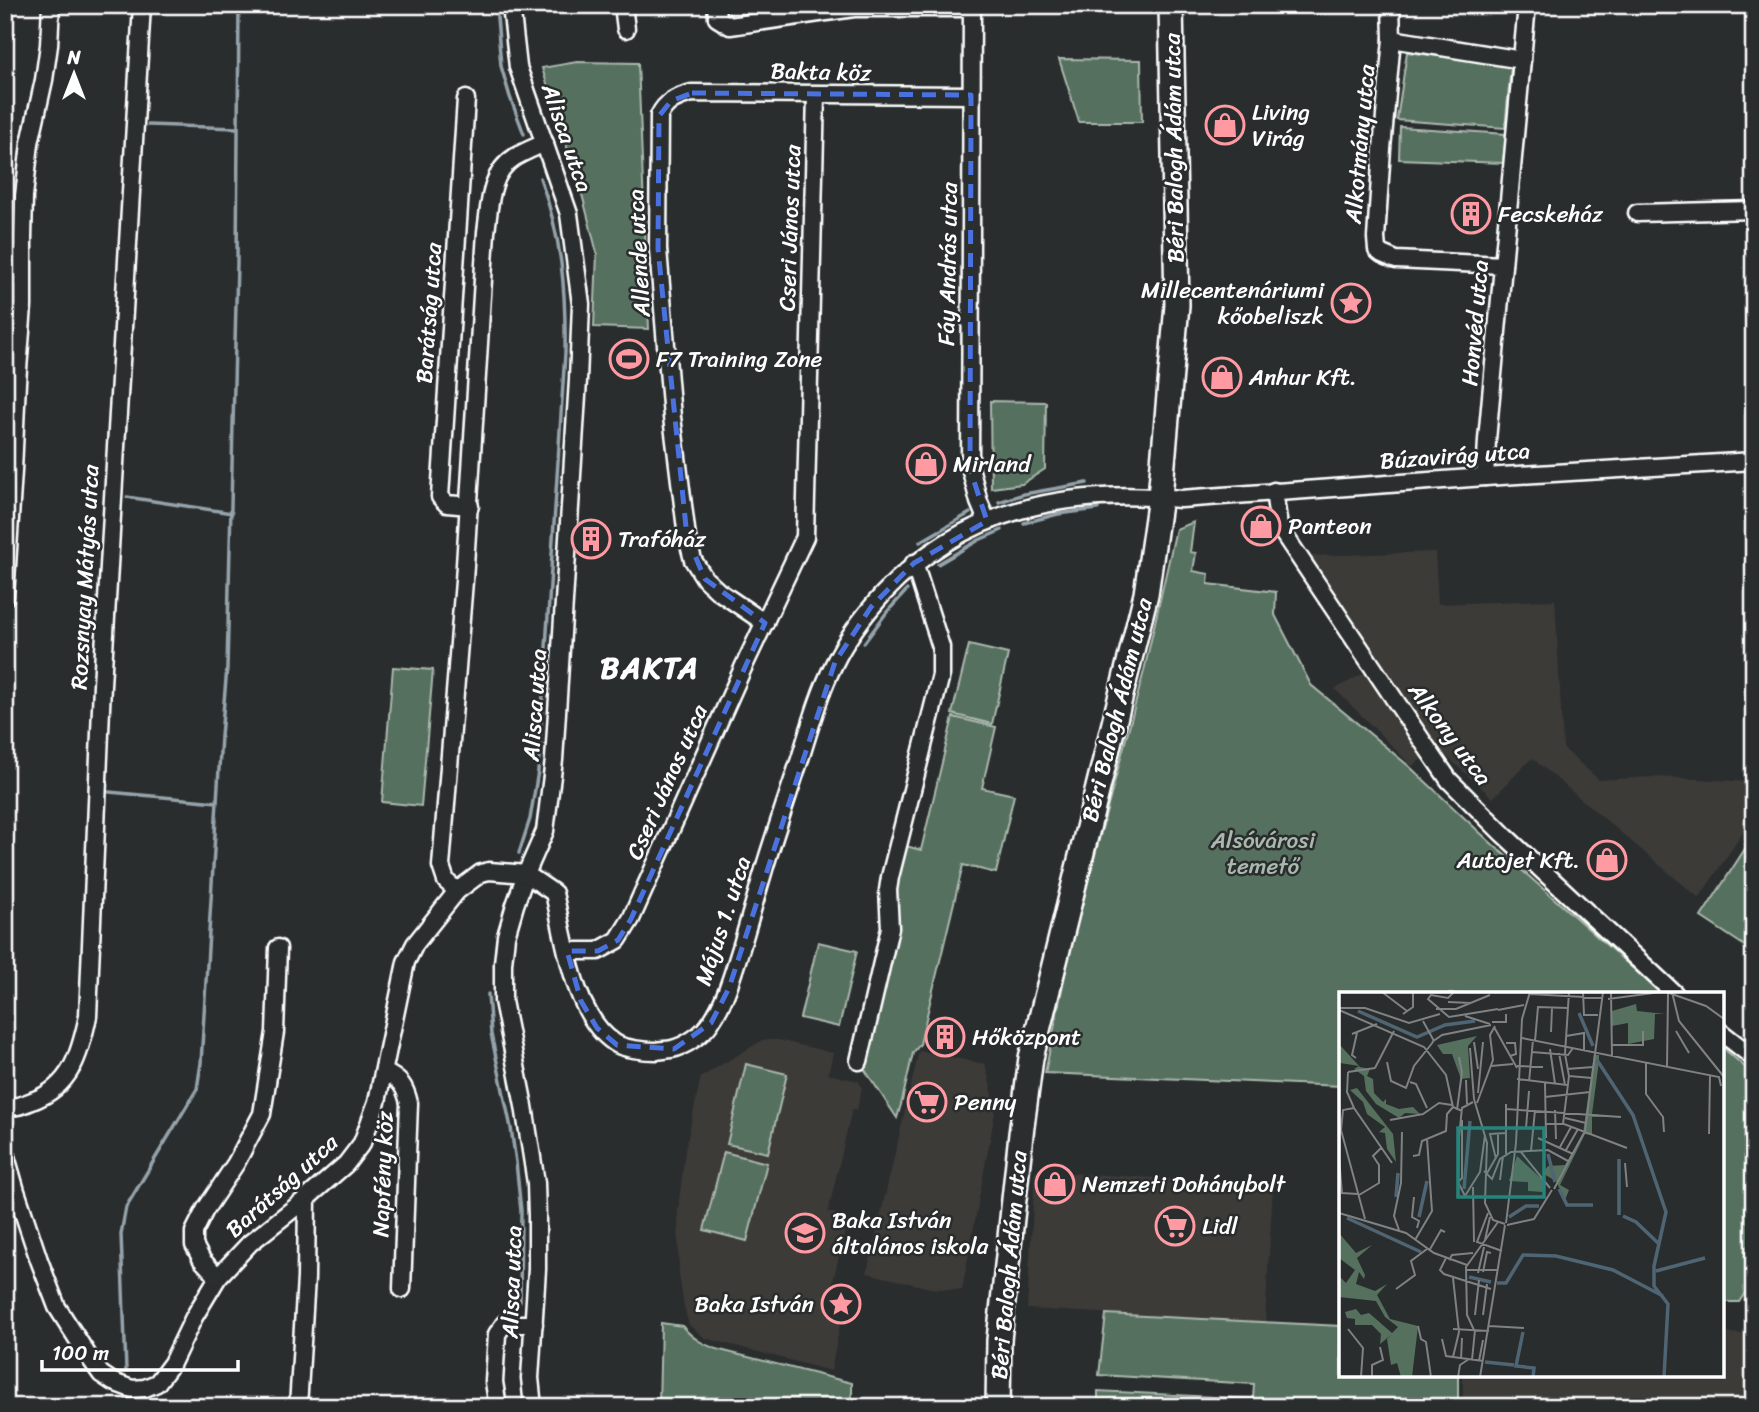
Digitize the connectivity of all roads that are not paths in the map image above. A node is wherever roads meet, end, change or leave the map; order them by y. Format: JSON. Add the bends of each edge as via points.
{"nodes":[{"id":1,"x":51,"y":5,"type":"edge"},
{"id":2,"x":142,"y":5,"type":"edge"},
{"id":3,"x":511,"y":5,"type":"edge"},
{"id":4,"x":623,"y":5,"type":"edge"},
{"id":5,"x":716,"y":5,"type":"edge"},
{"id":6,"x":1171,"y":5,"type":"edge"},
{"id":7,"x":1391,"y":5,"type":"edge"},
{"id":8,"x":1527,"y":5,"type":"edge"},
{"id":9,"x":972,"y":7,"type":"edge"},
{"id":10,"x":626,"y":29,"type":"dead end"},
{"id":11,"x":1392,"y":40,"type":"junction"},
{"id":12,"x":1522,"y":60,"type":"junction"},
{"id":13,"x":816,"y":95,"type":"junction"},
{"id":14,"x":971,"y":95,"type":"junction"},
{"id":15,"x":466,"y":99,"type":"dead end"},
{"id":16,"x":671,"y":101,"type":"joint"},
{"id":17,"x":545,"y":143,"type":"junction"},
{"id":18,"x":1754,"y":210,"type":"edge"},
{"id":19,"x":1637,"y":213,"type":"dead end"},
{"id":20,"x":1503,"y":265,"type":"junction"},
{"id":21,"x":1754,"y":461,"type":"edge"},
{"id":22,"x":1485,"y":477,"type":"junction"},
{"id":23,"x":1274,"y":491,"type":"junction"},
{"id":24,"x":1160,"y":497,"type":"junction"},
{"id":25,"x":470,"y":506,"type":"junction"},
{"id":26,"x":987,"y":521,"type":"junction"},
{"id":27,"x":914,"y":564,"type":"junction"},
{"id":28,"x":5,"y":597,"type":"edge"},
{"id":29,"x":765,"y":622,"type":"junction"},
{"id":30,"x":526,"y":874,"type":"junction"},
{"id":31,"x":457,"y":891,"type":"junction"},
{"id":32,"x":278,"y":948,"type":"dead end"},
{"id":33,"x":567,"y":951,"type":"junction"},
{"id":34,"x":1673,"y":992,"type":"edge"},
{"id":35,"x":1724,"y":1035,"type":"edge"},
{"id":36,"x":1754,"y":1058,"type":"edge"},
{"id":37,"x":859,"y":1061,"type":"dead end"},
{"id":38,"x":384,"y":1072,"type":"junction"},
{"id":39,"x":5,"y":1106,"type":"edge"},
{"id":40,"x":5,"y":1153,"type":"edge"},
{"id":41,"x":307,"y":1198,"type":"junction"},
{"id":42,"x":218,"y":1277,"type":"junction"},
{"id":43,"x":402,"y":1289,"type":"dead end"},
{"id":44,"x":534,"y":1324,"type":"junction"},
{"id":45,"x":298,"y":1407,"type":"edge"},
{"id":46,"x":498,"y":1407,"type":"edge"},
{"id":47,"x":533,"y":1407,"type":"edge"},
{"id":48,"x":998,"y":1407,"type":"edge"}],
"edges":[{"from":1,"to":28,"type":"street","via":[[49,45],[24,196],[23,306]]},
{"from":2,"to":39,"type":"street","name":"Rozsnyay Mátyás utca","via":[[88,1016],[73,1068],[60,1085],[15,1108]]},
{"from":3,"to":17,"type":"street","name":"Alisca utca","via":[[518,66]]},
{"from":4,"to":10,"type":"street"},
{"from":5,"to":9,"type":"street","via":[[717,18],[730,26],[854,8]]},
{"from":6,"to":24,"type":"street","name":"Béri Balogh Ádám utca","via":[[1177,305]]},
{"from":7,"to":11,"type":"street"},
{"from":8,"to":12,"type":"street","name":"Honvéd utca"},
{"from":9,"to":14,"type":"street","name":"Fáy András utca"},
{"from":11,"to":12,"type":"street"},
{"from":11,"to":20,"type":"street","name":"Alkotmány utca","via":[[1377,250],[1396,260]]},
{"from":12,"to":20,"type":"street","name":"Honvéd utca"},
{"from":13,"to":14,"type":"street","name":"Bakta köz"},
{"from":13,"to":16,"type":"street","name":"Bakta köz","via":[[692,93]]},
{"from":13,"to":29,"type":"street","name":"Cseri János utca","via":[[805,537]]},
{"from":14,"to":26,"type":"street","name":"Fáy András utca","via":[[970,467]]},
{"from":15,"to":25,"type":"street","name":"Barátság utca","via":[[440,497],[447,504]]},
{"from":16,"to":29,"type":"street","name":"Allende utca","via":[[663,107],[658,124],[658,249],[687,537],[705,579]]},
{"from":17,"to":25,"type":"street","via":[[513,158],[493,184],[486,232]]},
{"from":17,"to":30,"type":"street","name":"Alisca utca","via":[[569,214],[581,312],[555,760],[545,831]]},
{"from":18,"to":19,"type":"street"},
{"from":20,"to":22,"type":"street","name":"Honvéd utca"},
{"from":21,"to":22,"type":"street","name":"Búzavirág utca"},
{"from":22,"to":23,"type":"street","name":"Búzavirág utca"},
{"from":23,"to":24,"type":"street","name":"Búzavirág utca"},
{"from":23,"to":34,"type":"street","name":"Alkony utca","via":[[1279,527],[1449,780]]},
{"from":24,"to":26,"type":"street","name":"Május 1. utca","via":[[1075,498]]},
{"from":24,"to":48,"type":"street","name":"Béri Balogh Ádám utca","via":[[1146,594],[1031,1058],[999,1340]]},
{"from":25,"to":31,"type":"street","via":[[441,866],[446,881]]},
{"from":26,"to":27,"type":"street","name":"Május 1. utca","via":[[944,542]]},
{"from":27,"to":33,"type":"street","name":"Május 1. utca","via":[[871,607],[835,662],[773,840],[729,988],[710,1023],[694,1039],[674,1049],[649,1051],[617,1045],[597,1028],[581,1001]]},
{"from":27,"to":37,"type":"street","via":[[941,646],[941,675],[890,877],[890,928]]},
{"from":29,"to":33,"type":"street","name":"Cseri János utca","via":[[631,919],[618,940],[598,951]]},
{"from":30,"to":31,"type":"street","name":"Barátság utca","via":[[489,871]]},
{"from":30,"to":33,"type":"street","name":"Május 1. utca","via":[[555,893]]},
{"from":30,"to":44,"type":"street","name":"Alisca utca","via":[[506,936],[503,1000],[536,1183]]},
{"from":31,"to":38,"type":"street","name":"Barátság utca","via":[[406,962]]},
{"from":32,"to":42,"type":"street","via":[[275,1032],[262,1114],[194,1232],[194,1245],[202,1260]]},
{"from":35,"to":36,"type":"street"},
{"from":38,"to":41,"type":"street","name":"Barátság utca","via":[[362,1143],[346,1164]]},
{"from":38,"to":43,"type":"street","name":"Napfény köz","via":[[402,1084],[409,1103]]},
{"from":40,"to":42,"type":"street","name":"Barátság utca","via":[[57,1307],[101,1374],[113,1382],[132,1390],[158,1383]]},
{"from":41,"to":42,"type":"street","name":"Barátság utca","via":[[250,1243]]},
{"from":41,"to":45,"type":"street"},
{"from":44,"to":46,"type":"street","via":[[504,1324],[497,1335],[494,1382]]},
{"from":44,"to":47,"type":"street","name":"Alisca utca"}]}
